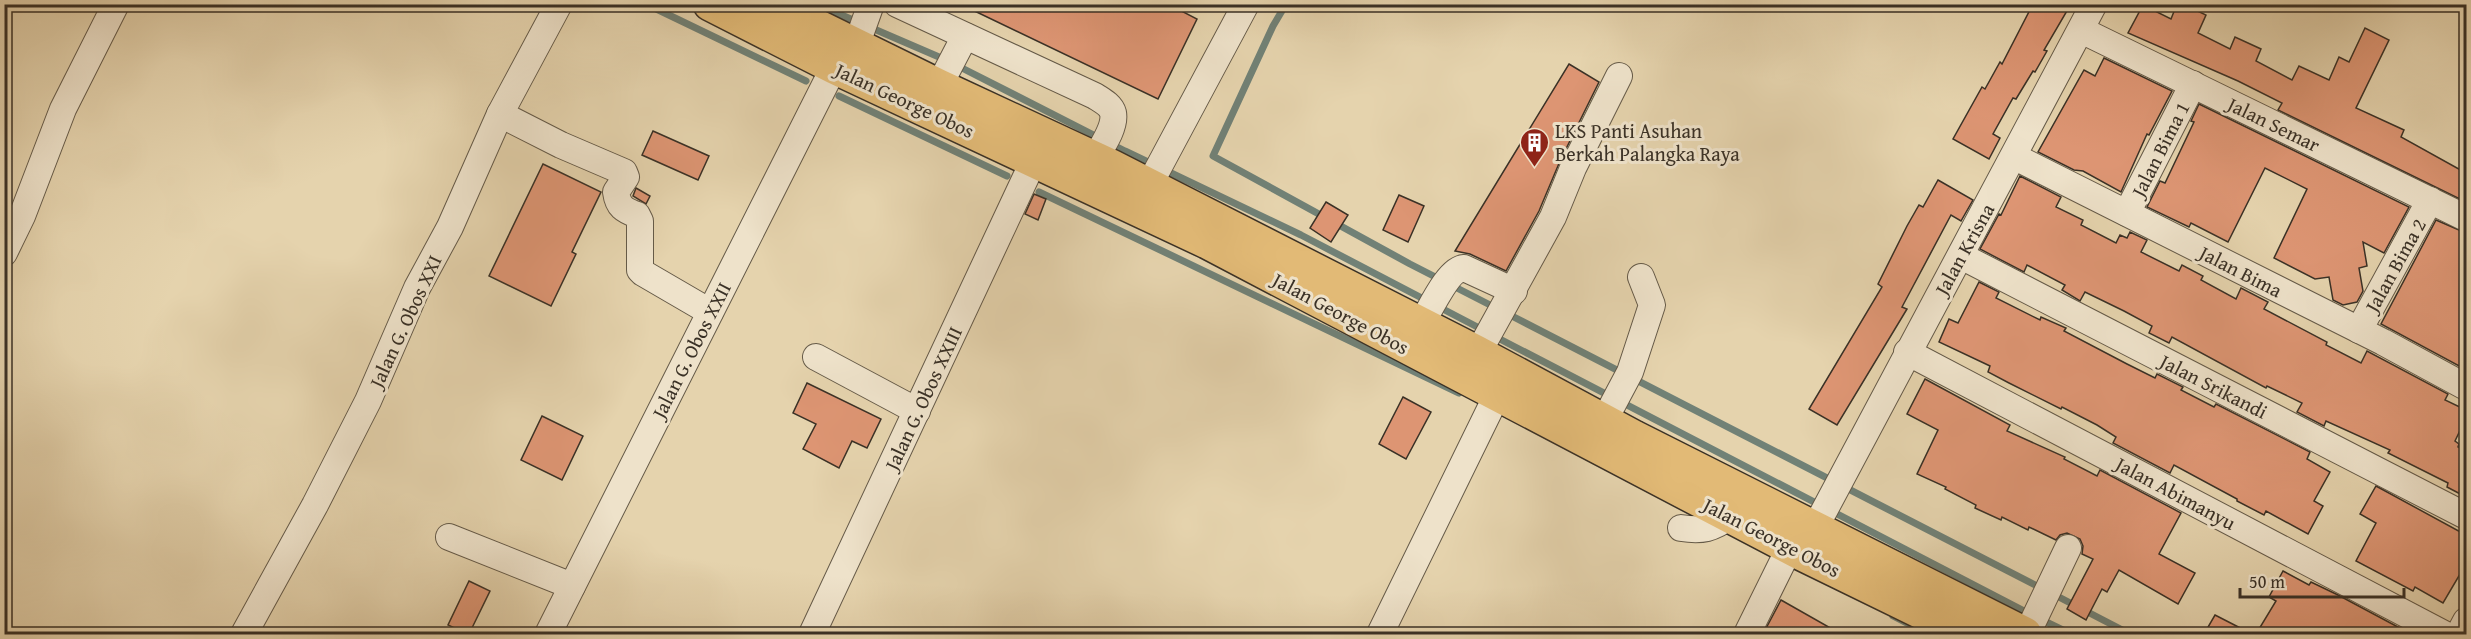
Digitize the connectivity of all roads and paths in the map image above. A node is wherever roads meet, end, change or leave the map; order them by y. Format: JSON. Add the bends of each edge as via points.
{"nodes":[{"id":1,"x":116,"y":4,"type":"edge"},
{"id":2,"x":559,"y":4,"type":"edge"},
{"id":3,"x":710,"y":4,"type":"edge"},
{"id":4,"x":897,"y":4,"type":"edge"},
{"id":5,"x":1246,"y":4,"type":"edge"},
{"id":6,"x":2094,"y":4,"type":"edge"},
{"id":7,"x":789,"y":8,"type":"edge"},
{"id":8,"x":2081,"y":30,"type":"junction"},
{"id":9,"x":858,"y":32,"type":"edge"},
{"id":10,"x":952,"y":62,"type":"junction"},
{"id":11,"x":1619,"y":76,"type":"dead end"},
{"id":12,"x":2193,"y":84,"type":"junction"},
{"id":13,"x":500,"y":114,"type":"junction"},
{"id":14,"x":1101,"y":147,"type":"junction"},
{"id":15,"x":2015,"y":157,"type":"junction"},
{"id":16,"x":1033,"y":162,"type":"junction"},
{"id":17,"x":1148,"y":191,"type":"junction"},
{"id":18,"x":2430,"y":200,"type":"junction"},
{"id":19,"x":2127,"y":213,"type":"junction"},
{"id":20,"x":2466,"y":218,"type":"edge"},
{"id":21,"x":4,"y":254,"type":"edge"},
{"id":22,"x":1960,"y":256,"type":"junction"},
{"id":23,"x":1641,"y":277,"type":"dead end"},
{"id":24,"x":1514,"y":291,"type":"junction"},
{"id":25,"x":1430,"y":310,"type":"junction"},
{"id":26,"x":710,"y":312,"type":"junction"},
{"id":27,"x":2359,"y":330,"type":"junction"},
{"id":28,"x":1486,"y":340,"type":"junction"},
{"id":29,"x":1907,"y":352,"type":"junction"},
{"id":30,"x":816,"y":357,"type":"dead end"},
{"id":31,"x":2466,"y":387,"type":"edge"},
{"id":32,"x":1497,"y":395,"type":"junction"},
{"id":33,"x":1611,"y":406,"type":"junction"},
{"id":34,"x":917,"y":411,"type":"junction"},
{"id":35,"x":1730,"y":516,"type":"junction"},
{"id":36,"x":2466,"y":516,"type":"edge"},
{"id":37,"x":1681,"y":528,"type":"dead end"},
{"id":38,"x":449,"y":537,"type":"dead end"},
{"id":39,"x":1806,"y":538,"type":"junction"},
{"id":40,"x":2068,"y":548,"type":"dead end"},
{"id":41,"x":572,"y":586,"type":"junction"},
{"id":42,"x":2466,"y":621,"type":"edge"},
{"id":43,"x":2031,"y":626,"type":"edge"},
{"id":44,"x":244,"y":634,"type":"edge"},
{"id":45,"x":548,"y":634,"type":"edge"},
{"id":46,"x":812,"y":634,"type":"edge"},
{"id":47,"x":1380,"y":634,"type":"edge"},
{"id":48,"x":1747,"y":634,"type":"edge"},
{"id":49,"x":1966,"y":634,"type":"edge"},
{"id":50,"x":2444,"y":634,"type":"edge"},
{"id":51,"x":2459,"y":634,"type":"edge"}],
"edges":[{"from":1,"to":21,"type":"street","via":[[63,109]]},
{"from":2,"to":13,"type":"street","name":"Jalan G. Obos XXI"},
{"from":3,"to":9,"type":"main road","name":"Jalan George Obos"},
{"from":4,"to":10,"type":"street"},
{"from":5,"to":17,"type":"street"},
{"from":6,"to":8,"type":"street","name":"Jalan Krisna"},
{"from":7,"to":9,"type":"main road","name":"Jalan George Obos"},
{"from":8,"to":12,"type":"street","name":"Jalan Semar"},
{"from":8,"to":15,"type":"street","name":"Jalan Krisna"},
{"from":9,"to":10,"type":"main road","name":"Jalan George Obos"},
{"from":9,"to":16,"type":"main road","name":"Jalan George Obos","via":[[915,103]]},
{"from":9,"to":26,"type":"street","name":"Jalan G. Obos XXII"},
{"from":10,"to":14,"type":"main road","name":"Jalan George Obos"},
{"from":10,"to":14,"type":"street","via":[[1095,96],[1113,113]]},
{"from":11,"to":24,"type":"street"},
{"from":12,"to":18,"type":"street","name":"Jalan Semar"},
{"from":12,"to":19,"type":"street","name":"Jalan Bima 1"},
{"from":13,"to":26,"type":"street","via":[[624,172],[626,177],[616,192],[617,201],[640,221],[640,270]]},
{"from":13,"to":44,"type":"street","name":"Jalan G. Obos XXI","via":[[368,401]]},
{"from":14,"to":17,"type":"main road","name":"Jalan George Obos","via":[[1111,166]]},
{"from":15,"to":19,"type":"street","name":"Jalan Bima"},
{"from":15,"to":22,"type":"street","name":"Jalan Krisna"},
{"from":16,"to":17,"type":"main road","name":"Jalan George Obos"},
{"from":16,"to":34,"type":"street","name":"Jalan G. Obos XXIII"},
{"from":17,"to":25,"type":"main road","name":"Jalan George Obos"},
{"from":17,"to":32,"type":"main road","name":"Jalan George Obos","via":[[1207,242]]},
{"from":18,"to":20,"type":"street","name":"Jalan Semar"},
{"from":18,"to":27,"type":"street","name":"Jalan Bima 2"},
{"from":19,"to":27,"type":"street","name":"Jalan Bima"},
{"from":22,"to":29,"type":"street","name":"Jalan Krisna"},
{"from":22,"to":36,"type":"street","name":"Jalan Srikandi"},
{"from":23,"to":33,"type":"street","via":[[1652,305],[1630,372]]},
{"from":24,"to":25,"type":"street","via":[[1464,268],[1458,269]]},
{"from":24,"to":28,"type":"street"},
{"from":25,"to":28,"type":"main road","name":"Jalan George Obos"},
{"from":26,"to":41,"type":"street","name":"Jalan G. Obos XXII"},
{"from":27,"to":31,"type":"street","name":"Jalan Bima"},
{"from":28,"to":33,"type":"main road","name":"Jalan George Obos"},
{"from":29,"to":39,"type":"street","name":"Jalan Krisna"},
{"from":29,"to":50,"type":"street","name":"Jalan Abimanyu"},
{"from":30,"to":34,"type":"street"},
{"from":32,"to":35,"type":"main road","name":"Jalan George Obos"},
{"from":32,"to":47,"type":"street"},
{"from":33,"to":39,"type":"main road","name":"Jalan George Obos"},
{"from":34,"to":46,"type":"street","name":"Jalan G. Obos XXIII"},
{"from":35,"to":37,"type":"street","via":[[1709,529]]},
{"from":35,"to":39,"type":"main road","name":"Jalan George Obos"},
{"from":38,"to":41,"type":"street"},
{"from":39,"to":43,"type":"main road","name":"Jalan George Obos"},
{"from":39,"to":48,"type":"street","name":"Jalan Krisna"},
{"from":39,"to":49,"type":"main road","name":"Jalan George Obos"},
{"from":40,"to":43,"type":"street"},
{"from":41,"to":45,"type":"street","name":"Jalan G. Obos XXII"},
{"from":42,"to":51,"type":"street"}]}
